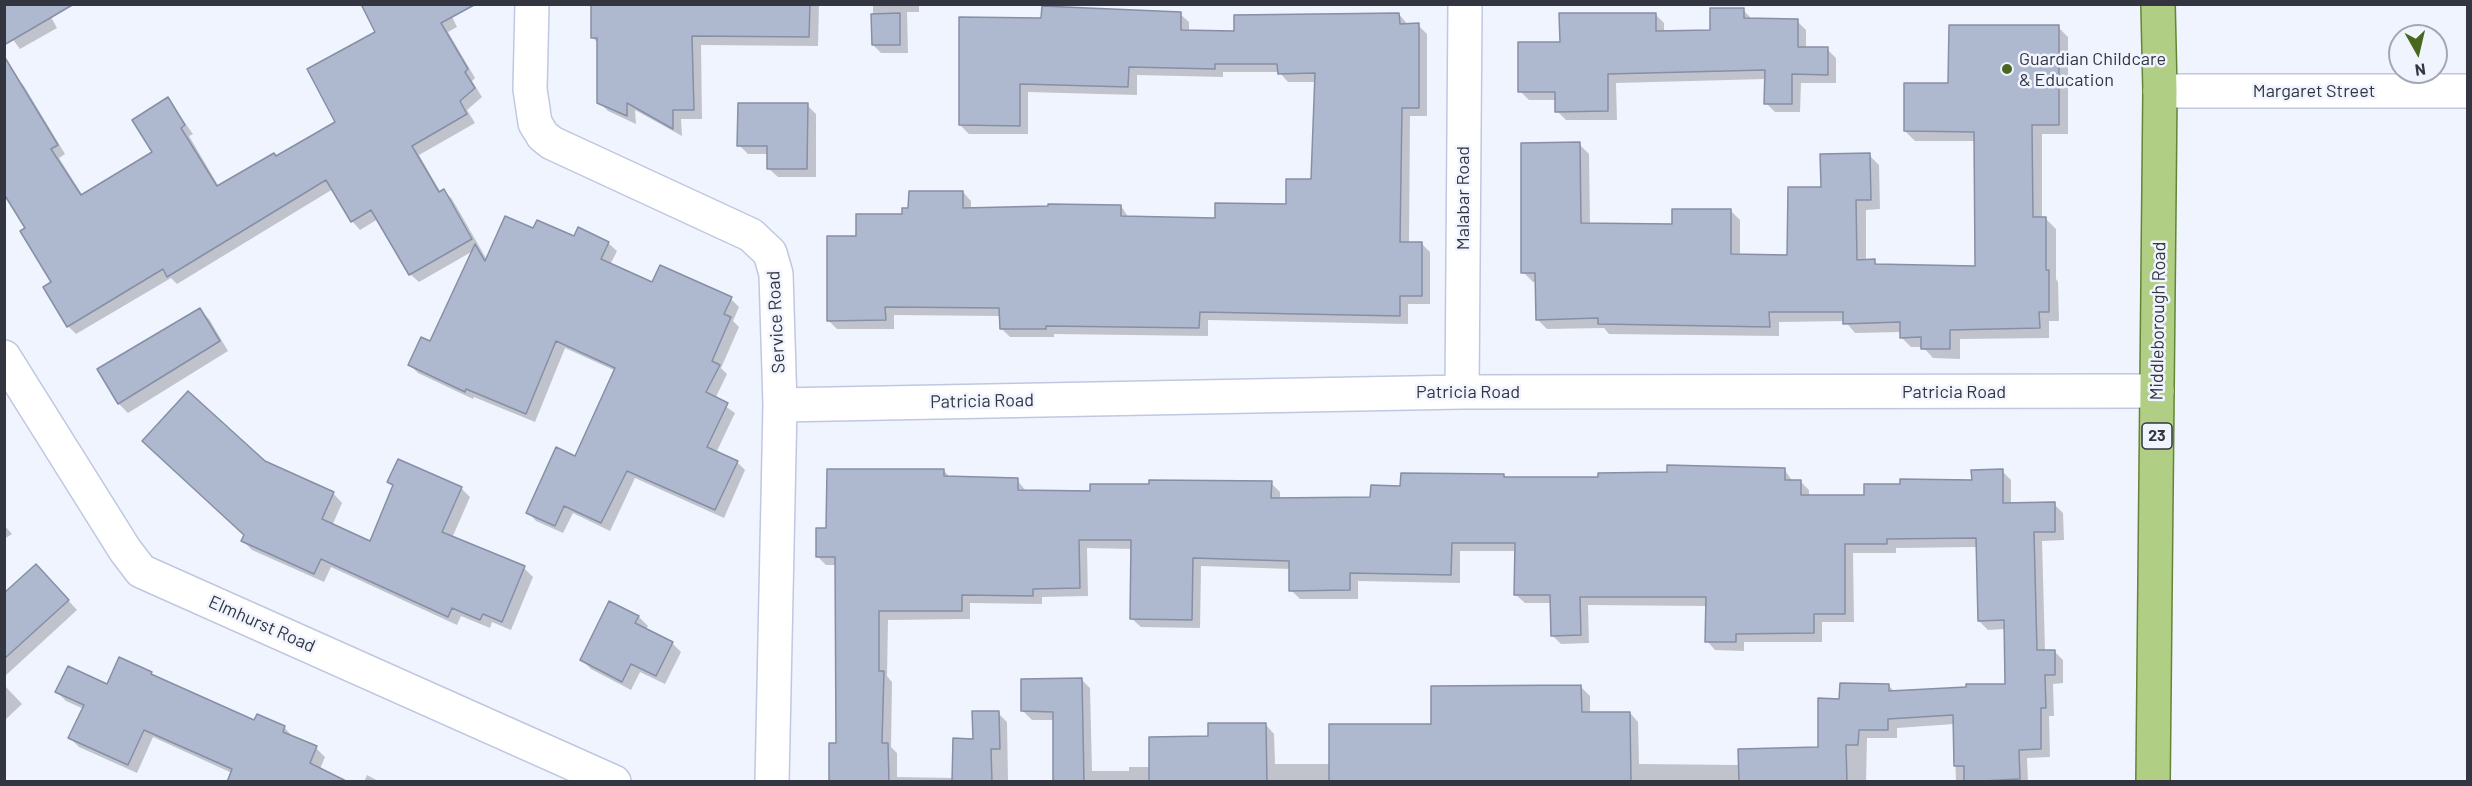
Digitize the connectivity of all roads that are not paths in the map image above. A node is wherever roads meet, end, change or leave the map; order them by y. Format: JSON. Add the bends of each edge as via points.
{"nodes":[{"id":1,"x":532,"y":4,"type":"edge"},
{"id":2,"x":1465,"y":4,"type":"edge"},
{"id":3,"x":2158,"y":4,"type":"edge"},
{"id":4,"x":2468,"y":91,"type":"edge"},
{"id":5,"x":2160,"y":92,"type":"junction"},
{"id":6,"x":4,"y":357,"type":"edge"},
{"id":7,"x":2157,"y":391,"type":"junction"},
{"id":8,"x":1462,"y":392,"type":"junction"},
{"id":9,"x":780,"y":405,"type":"junction"},
{"id":10,"x":614,"y":782,"type":"edge"},
{"id":11,"x":772,"y":782,"type":"edge"},
{"id":12,"x":2153,"y":782,"type":"edge"}],
"edges":[{"from":1,"to":9,"type":"street","name":"Service Road","via":[[530,89],[535,123],[543,136],[751,235],[770,253],[776,274]]},
{"from":2,"to":8,"type":"street","name":"Malabar Road"},
{"from":3,"to":5,"type":"main road","name":"Middleborough Road","number":"23"},
{"from":4,"to":5,"type":"street","name":"Margaret Street"},
{"from":5,"to":7,"type":"main road","name":"Middleborough Road","number":"23"},
{"from":6,"to":10,"type":"street","name":"Elmhurst Road","via":[[141,571]]},
{"from":7,"to":8,"type":"street","name":"Patricia Road"},
{"from":7,"to":12,"type":"main road","name":"Middleborough Road","number":"23"},
{"from":8,"to":9,"type":"street","name":"Patricia Road"},
{"from":9,"to":11,"type":"street","name":"Service Road"}]}
